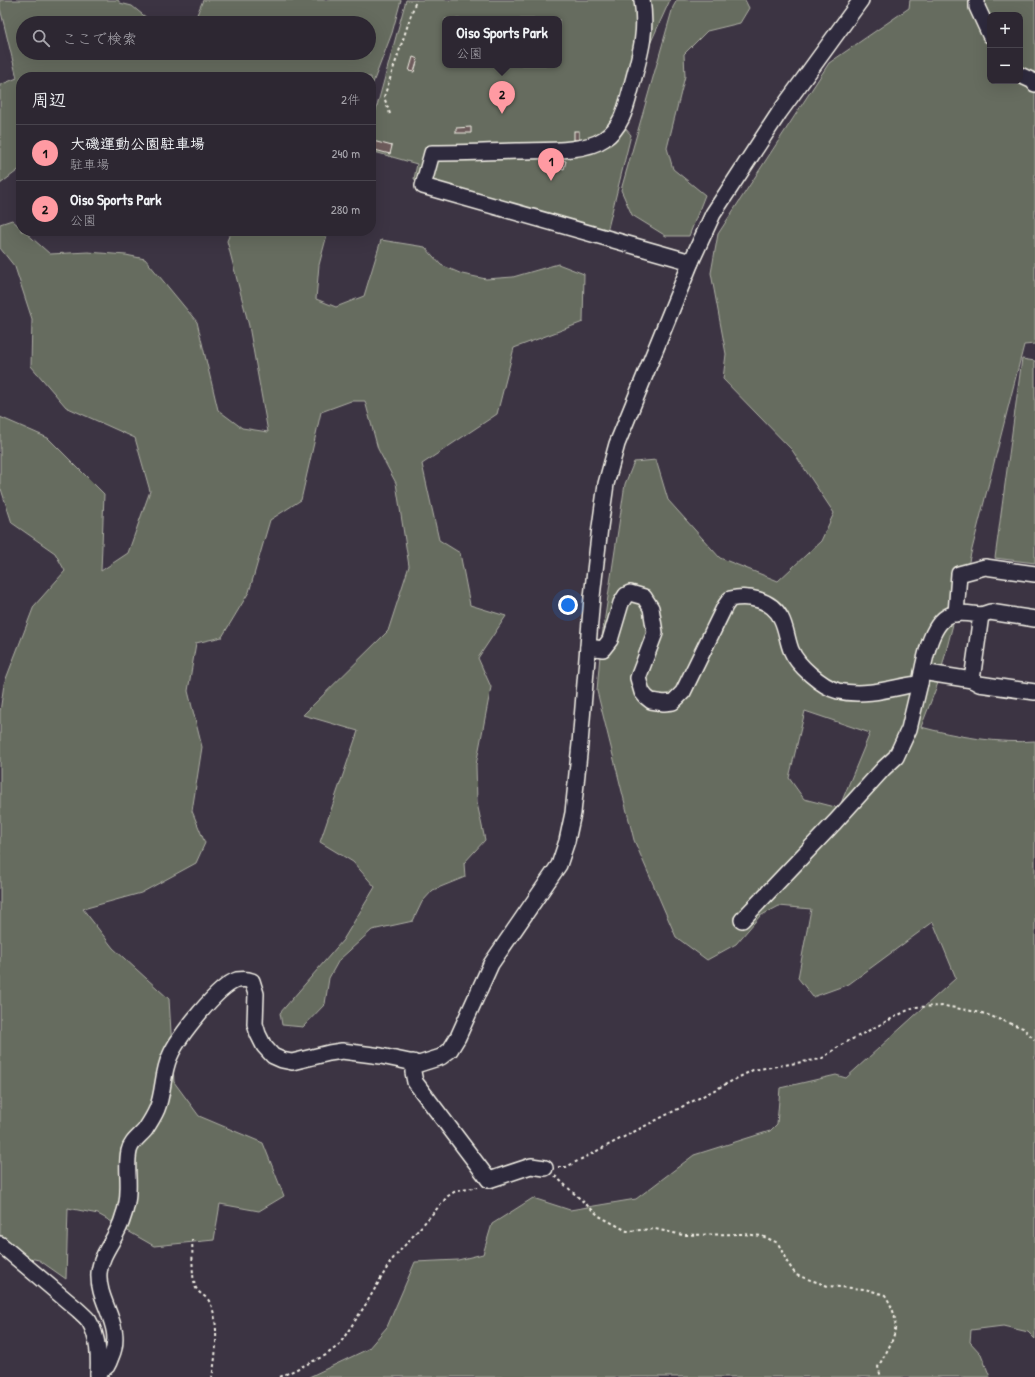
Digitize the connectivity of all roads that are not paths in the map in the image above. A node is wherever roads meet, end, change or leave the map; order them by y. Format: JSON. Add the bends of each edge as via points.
{"nodes":[{"id":1,"x":642,"y":0,"type":"edge"},
{"id":2,"x":861,"y":0,"type":"edge"},
{"id":3,"x":977,"y":0,"type":"edge"},
{"id":4,"x":987,"y":29,"type":"edge"},
{"id":5,"x":1023,"y":76,"type":"edge"},
{"id":6,"x":1035,"y":84,"type":"edge"},
{"id":7,"x":691,"y":262,"type":"junction"},
{"id":8,"x":1035,"y":574,"type":"edge"},
{"id":9,"x":956,"y":614,"type":"junction"},
{"id":10,"x":981,"y":615,"type":"junction"},
{"id":11,"x":1035,"y":619,"type":"edge"},
{"id":12,"x":588,"y":647,"type":"junction"},
{"id":13,"x":921,"y":678,"type":"junction"},
{"id":14,"x":972,"y":680,"type":"junction"},
{"id":15,"x":1035,"y":692,"type":"edge"},
{"id":16,"x":742,"y":920,"type":"dead end"},
{"id":17,"x":413,"y":1062,"type":"junction"},
{"id":18,"x":545,"y":1168,"type":"road end"},
{"id":19,"x":0,"y":1244,"type":"edge"},
{"id":20,"x":98,"y":1375,"type":"edge"}],
"edges":[{"from":1,"to":7,"type":"street","via":[[643,42],[640,57],[624,113],[614,130],[604,139],[571,149],[432,154],[423,186]]},
{"from":2,"to":7,"type":"street","via":[[779,113],[712,214]]},
{"from":3,"to":4,"type":"street","via":[[976,7]]},
{"from":5,"to":6,"type":"street"},
{"from":7,"to":12,"type":"street","via":[[618,444],[606,484]]},
{"from":8,"to":9,"type":"street","via":[[985,567],[959,574]]},
{"from":9,"to":10,"type":"street"},
{"from":9,"to":13,"type":"street","via":[[942,620],[933,632]]},
{"from":10,"to":11,"type":"street","via":[[990,612]]},
{"from":10,"to":14,"type":"street"},
{"from":12,"to":13,"type":"street","via":[[603,649],[610,640],[621,603],[626,595],[630,593],[644,597],[650,608],[655,633],[638,678],[640,688],[651,700],[673,702],[683,692],[724,606],[730,599],[751,597],[776,610],[791,651],[800,665],[814,678],[836,690],[867,693]]},
{"from":12,"to":17,"type":"street","via":[[573,813],[558,865],[491,964],[450,1050],[430,1061],[419,1064]]},
{"from":13,"to":14,"type":"street"},
{"from":13,"to":16,"type":"street","via":[[909,729],[896,757]]},
{"from":14,"to":15,"type":"street","via":[[979,684]]},
{"from":17,"to":18,"type":"street","via":[[415,1082],[489,1180],[531,1166]]},
{"from":17,"to":20,"type":"street","via":[[342,1051],[292,1062],[282,1060],[273,1056],[258,1034],[255,1024],[256,994],[252,981],[237,980],[210,1002],[169,1057],[157,1108],[129,1150],[128,1190],[123,1219],[99,1272],[101,1292],[112,1319],[115,1337],[114,1350],[107,1366]]},
{"from":19,"to":20,"type":"street","via":[[89,1321],[98,1351]]}]}
